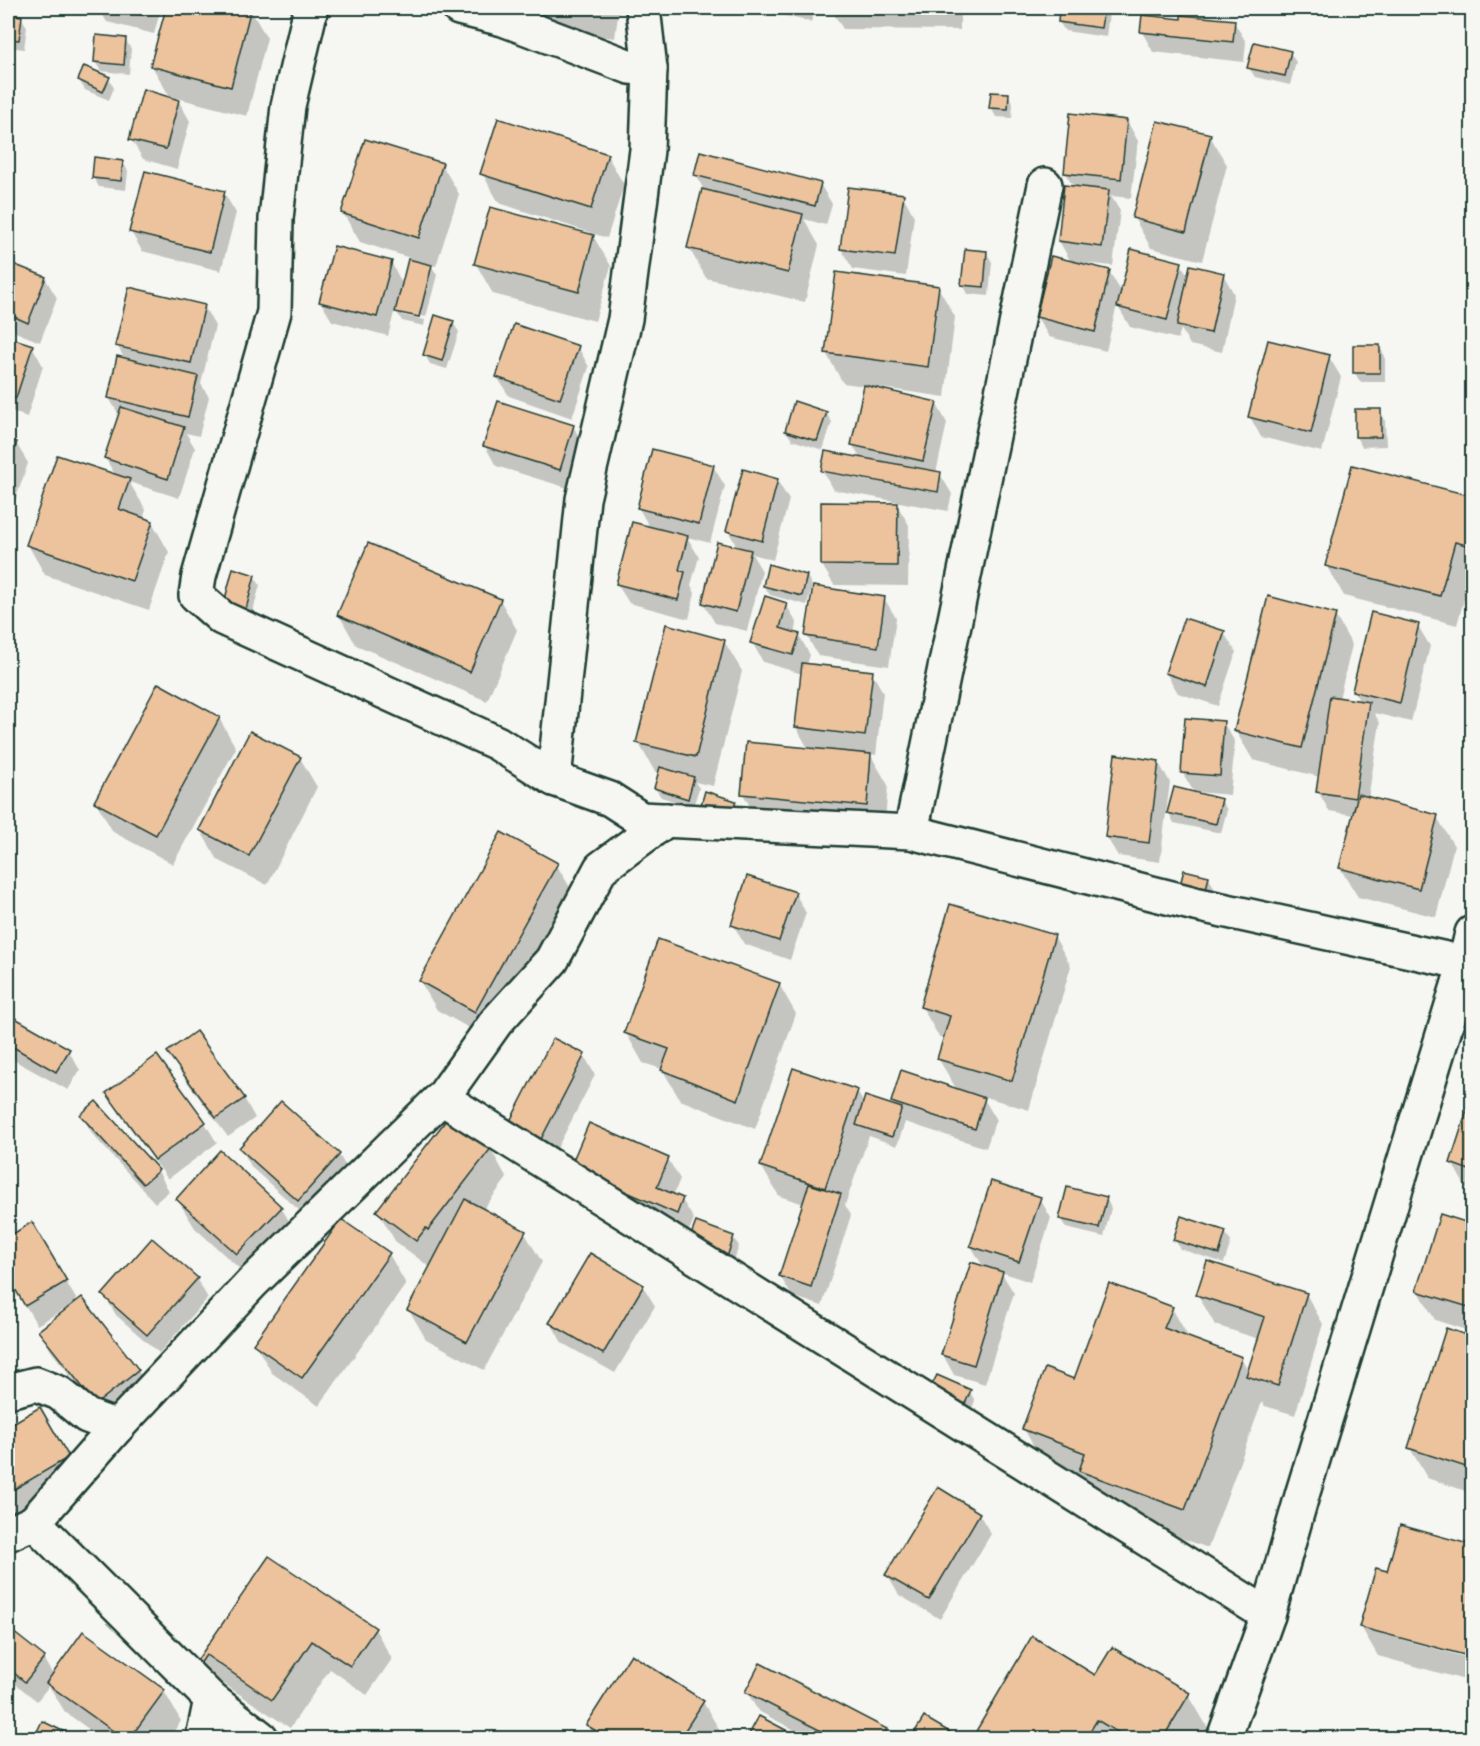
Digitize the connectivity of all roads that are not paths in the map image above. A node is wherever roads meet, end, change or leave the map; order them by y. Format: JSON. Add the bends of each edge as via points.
{"nodes":[{"id":1,"x":311,"y":8,"type":"edge"},
{"id":2,"x":459,"y":8,"type":"edge"},
{"id":3,"x":643,"y":8,"type":"edge"},
{"id":4,"x":650,"y":69,"type":"junction"},
{"id":5,"x":1045,"y":185,"type":"dead end"},
{"id":6,"x":554,"y":779,"type":"junction"},
{"id":7,"x":666,"y":820,"type":"junction"},
{"id":8,"x":911,"y":832,"type":"junction"},
{"id":9,"x":1469,"y":948,"type":"edge"},
{"id":10,"x":442,"y":1098,"type":"junction"},
{"id":11,"x":8,"y":1391,"type":"edge"},
{"id":12,"x":117,"y":1426,"type":"junction"},
{"id":13,"x":21,"y":1528,"type":"edge"},
{"id":14,"x":1268,"y":1615,"type":"junction"},
{"id":15,"x":211,"y":1699,"type":"junction"},
{"id":16,"x":203,"y":1738,"type":"edge"},
{"id":17,"x":261,"y":1738,"type":"edge"},
{"id":18,"x":1224,"y":1738,"type":"edge"}],
"edges":[{"from":1,"to":6,"type":"street","via":[[288,106],[276,219],[274,312],[195,595],[222,618],[497,743]]},
{"from":2,"to":4,"type":"street","via":[[503,19],[630,67]]},
{"from":3,"to":4,"type":"street"},
{"from":4,"to":6,"type":"street","via":[[647,150],[625,319],[584,499]]},
{"from":5,"to":8,"type":"street"},
{"from":6,"to":7,"type":"street","via":[[610,799],[641,819]]},
{"from":7,"to":8,"type":"street"},
{"from":7,"to":10,"type":"street","via":[[601,868],[552,960],[496,1022]]},
{"from":8,"to":9,"type":"street","via":[[1195,904]]},
{"from":9,"to":14,"type":"street"},
{"from":10,"to":12,"type":"street","via":[[252,1283]]},
{"from":10,"to":14,"type":"street"},
{"from":11,"to":12,"type":"street","via":[[36,1383],[59,1393],[87,1416]]},
{"from":12,"to":13,"type":"street"},
{"from":13,"to":15,"type":"street"},
{"from":14,"to":18,"type":"street"},
{"from":15,"to":16,"type":"street"},
{"from":15,"to":17,"type":"street"}]}
